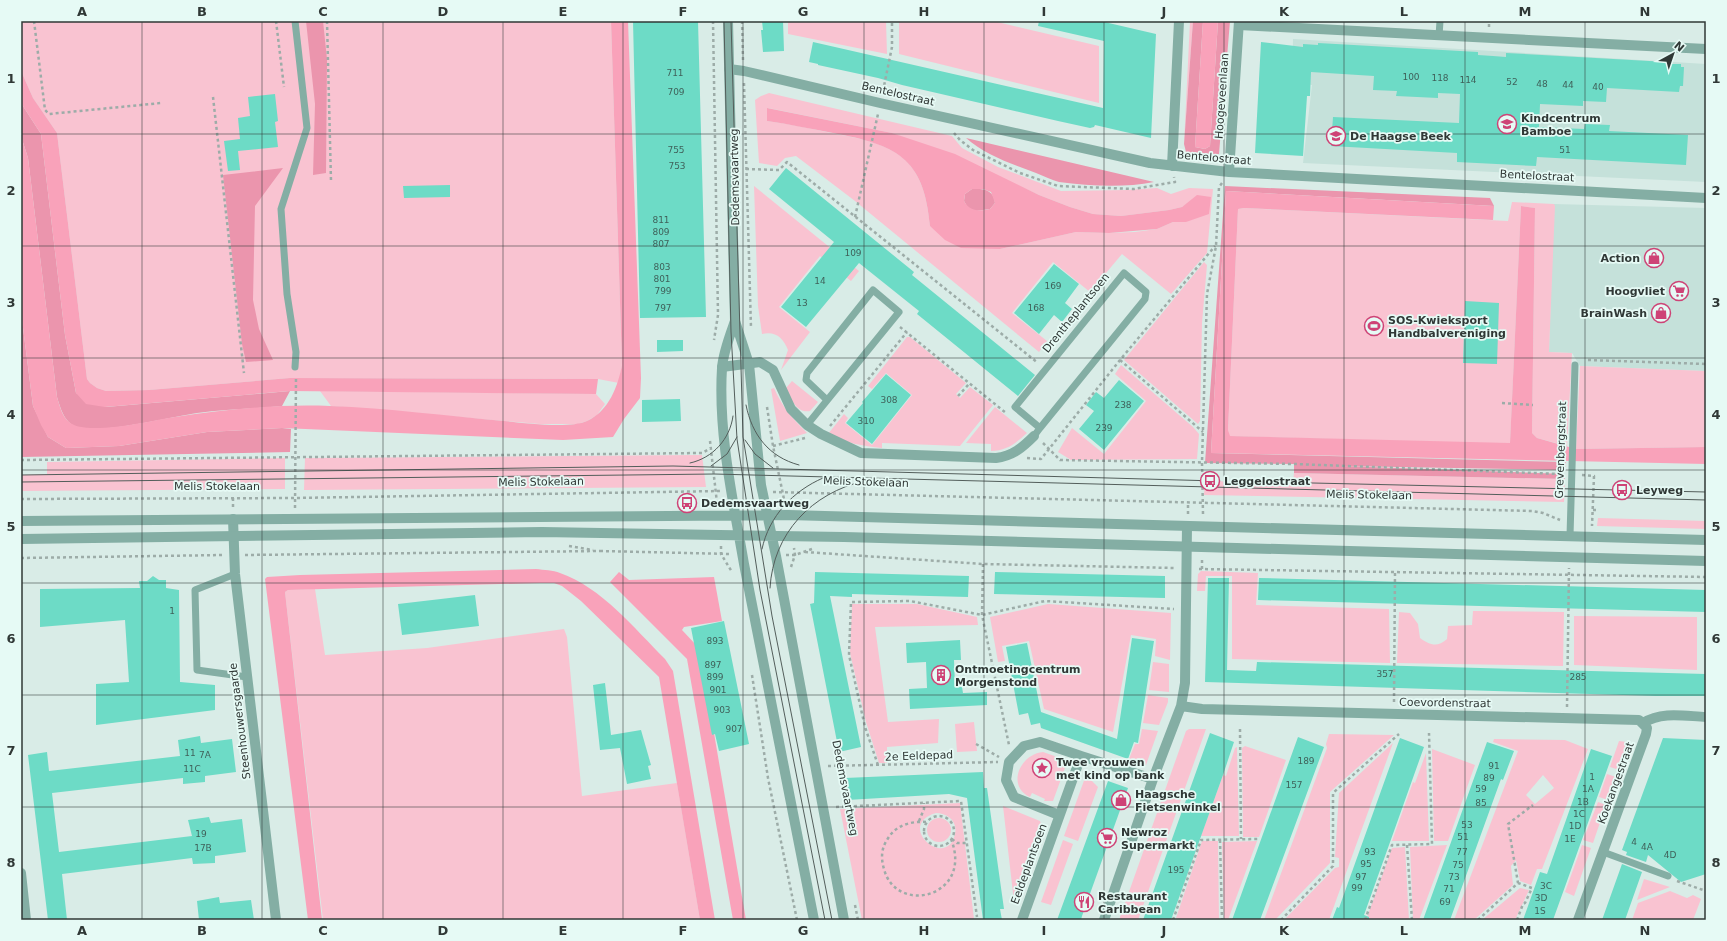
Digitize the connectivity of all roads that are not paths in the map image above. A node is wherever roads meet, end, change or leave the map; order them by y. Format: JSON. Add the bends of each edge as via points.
{"nodes":[{"id":1,"x":296,"y":21,"type":"edge"},
{"id":2,"x":728,"y":21,"type":"edge"},
{"id":3,"x":1179,"y":21,"type":"edge"},
{"id":4,"x":1440,"y":21,"type":"edge"},
{"id":5,"x":1239,"y":23,"type":"edge"},
{"id":6,"x":1439,"y":36,"type":"junction"},
{"id":7,"x":1706,"y":49,"type":"edge"},
{"id":8,"x":729,"y":69,"type":"junction"},
{"id":9,"x":1172,"y":166,"type":"junction"},
{"id":10,"x":1229,"y":172,"type":"junction"},
{"id":11,"x":1706,"y":198,"type":"edge"},
{"id":12,"x":735,"y":321,"type":"junction"},
{"id":13,"x":749,"y":364,"type":"junction"},
{"id":14,"x":1575,"y":365,"type":"dead end"},
{"id":15,"x":722,"y":367,"type":"junction"},
{"id":16,"x":295,"y":370,"type":"road end"},
{"id":17,"x":827,"y":400,"type":"junction"},
{"id":18,"x":808,"y":425,"type":"junction"},
{"id":19,"x":1037,"y":432,"type":"junction"},
{"id":20,"x":735,"y":515,"type":"junction"},
{"id":21,"x":766,"y":515,"type":"junction"},
{"id":22,"x":233,"y":519,"type":"junction"},
{"id":23,"x":21,"y":521,"type":"edge"},
{"id":24,"x":1187,"y":526,"type":"junction"},
{"id":25,"x":234,"y":536,"type":"junction"},
{"id":26,"x":739,"y":536,"type":"junction"},
{"id":27,"x":1570,"y":536,"type":"junction"},
{"id":28,"x":771,"y":537,"type":"junction"},
{"id":29,"x":21,"y":539,"type":"edge"},
{"id":30,"x":1706,"y":540,"type":"edge"},
{"id":31,"x":1187,"y":547,"type":"junction"},
{"id":32,"x":1706,"y":561,"type":"edge"},
{"id":33,"x":235,"y":574,"type":"junction"},
{"id":34,"x":247,"y":677,"type":"junction"},
{"id":35,"x":1181,"y":706,"type":"junction"},
{"id":36,"x":1706,"y":717,"type":"edge"},
{"id":37,"x":1643,"y":723,"type":"junction"},
{"id":38,"x":1080,"y":756,"type":"junction"},
{"id":39,"x":1153,"y":780,"type":"junction"},
{"id":40,"x":1059,"y":815,"type":"junction"},
{"id":41,"x":1603,"y":852,"type":"junction"},
{"id":42,"x":21,"y":873,"type":"edge"},
{"id":43,"x":1668,"y":876,"type":"road end"},
{"id":44,"x":26,"y":920,"type":"edge"},
{"id":45,"x":276,"y":920,"type":"edge"},
{"id":46,"x":814,"y":920,"type":"edge"},
{"id":47,"x":844,"y":920,"type":"edge"},
{"id":48,"x":1022,"y":920,"type":"edge"},
{"id":49,"x":1104,"y":920,"type":"edge"},
{"id":50,"x":1578,"y":920,"type":"edge"}],
"edges":[{"from":1,"to":16,"type":"lane","via":[[307,128],[281,209],[287,294],[296,352]]},
{"from":2,"to":8,"type":"street","name":"Dedemsvaartweg"},
{"from":3,"to":9,"type":"street"},
{"from":4,"to":6,"type":"lane"},
{"from":5,"to":6,"type":"street"},
{"from":5,"to":10,"type":"street","name":"Hoogeveenlaan"},
{"from":6,"to":7,"type":"street"},
{"from":8,"to":9,"type":"street","name":"Bentelostraat"},
{"from":8,"to":12,"type":"street","name":"Dedemsvaartweg"},
{"from":9,"to":10,"type":"street","name":"Bentelostraat"},
{"from":10,"to":11,"type":"street","name":"Bentelostraat"},
{"from":12,"to":13,"type":"street","name":"Dedemsvaartweg"},
{"from":12,"to":15,"type":"street","name":"Dedemsvaartweg"},
{"from":13,"to":15,"type":"street","name":"Drentheplantsoen"},
{"from":13,"to":18,"type":"street","name":"Drentheplantsoen","via":[[760,362],[773,370],[791,409]]},
{"from":13,"to":21,"type":"street","name":"Dedemsvaartweg"},
{"from":14,"to":27,"type":"lane","name":"Grevenbergstraat"},
{"from":15,"to":20,"type":"street","name":"Dedemsvaartweg","via":[[723,425]]},
{"from":17,"to":17,"type":"lane","via":[[899,312],[873,290],[807,373],[806,380]]},
{"from":17,"to":18,"type":"lane"},
{"from":18,"to":19,"type":"street","name":"Drentheplantsoen","via":[[861,453],[996,458],[1007,456],[1022,448]]},
{"from":19,"to":19,"type":"lane","name":"Drentheplantsoen","via":[[1145,299],[1146,292],[1124,273],[1015,407]]},
{"from":20,"to":21,"type":"street"},
{"from":20,"to":22,"type":"street"},
{"from":20,"to":26,"type":"street","name":"Dedemsvaartweg"},
{"from":21,"to":24,"type":"street"},
{"from":21,"to":28,"type":"street","name":"Dedemsvaartweg"},
{"from":22,"to":23,"type":"street"},
{"from":22,"to":25,"type":"street","name":"Steenhouwersgaarde"},
{"from":24,"to":27,"type":"street"},
{"from":24,"to":31,"type":"street"},
{"from":25,"to":26,"type":"street","via":[[542,532]]},
{"from":25,"to":29,"type":"street"},
{"from":25,"to":33,"type":"street","name":"Steenhouwersgaarde"},
{"from":26,"to":28,"type":"street"},
{"from":26,"to":46,"type":"street","name":"Dedemsvaartweg"},
{"from":27,"to":30,"type":"street"},
{"from":28,"to":31,"type":"street"},
{"from":28,"to":47,"type":"street","name":"Dedemsvaartweg"},
{"from":31,"to":32,"type":"street"},
{"from":31,"to":35,"type":"street","via":[[1185,683]]},
{"from":33,"to":34,"type":"street","name":"Steenhouwersgaarde"},
{"from":33,"to":34,"type":"lane","via":[[195,590],[197,670]]},
{"from":34,"to":45,"type":"street","name":"Steenhouwersgaarde"},
{"from":35,"to":37,"type":"street","name":"Coevordenstraat","via":[[1399,715],[1632,719]]},
{"from":35,"to":39,"type":"street"},
{"from":36,"to":37,"type":"street","via":[[1667,715],[1657,716]]},
{"from":37,"to":41,"type":"street","name":"Koekangestraat","via":[[1647,728],[1646,734]]},
{"from":38,"to":39,"type":"street"},
{"from":38,"to":40,"type":"street","name":"Eeldeplantsoen"},
{"from":38,"to":40,"type":"street","name":"Eeldeplantsoen","via":[[1040,742],[1024,746],[1009,759],[1006,780],[1014,797]]},
{"from":39,"to":49,"type":"street"},
{"from":40,"to":48,"type":"street","name":"Eeldeplantsoen"},
{"from":41,"to":43,"type":"lane"},
{"from":41,"to":50,"type":"street","name":"Koekangestraat"},
{"from":42,"to":44,"type":"street"}]}
